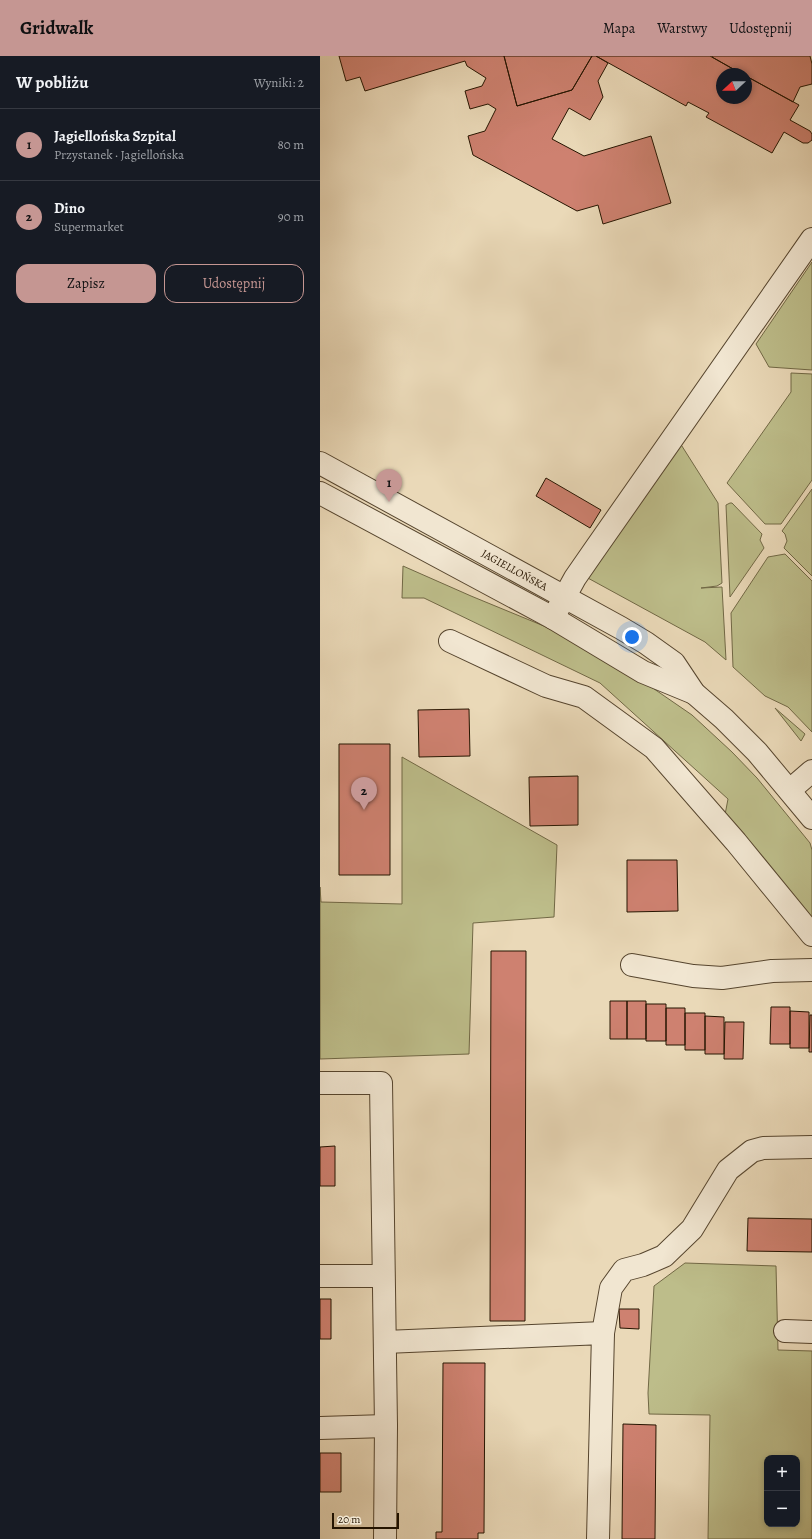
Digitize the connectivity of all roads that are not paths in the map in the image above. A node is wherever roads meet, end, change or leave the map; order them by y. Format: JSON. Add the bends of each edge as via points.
{"nodes":[{"id":1,"x":812,"y":239,"type":"edge"},
{"id":2,"x":320,"y":463,"type":"edge"},
{"id":3,"x":320,"y":494,"type":"edge"},
{"id":4,"x":564,"y":597,"type":"junction"},
{"id":5,"x":553,"y":618,"type":"junction"},
{"id":6,"x":450,"y":641,"type":"dead end"},
{"id":7,"x":694,"y":693,"type":"junction"},
{"id":8,"x":812,"y":771,"type":"edge"},
{"id":9,"x":790,"y":790,"type":"junction"},
{"id":10,"x":812,"y":818,"type":"edge"},
{"id":11,"x":812,"y":935,"type":"edge"},
{"id":12,"x":632,"y":965,"type":"dead end"},
{"id":13,"x":812,"y":970,"type":"edge"},
{"id":14,"x":320,"y":1083,"type":"edge"},
{"id":15,"x":812,"y":1147,"type":"edge"},
{"id":16,"x":320,"y":1276,"type":"edge"},
{"id":17,"x":383,"y":1276,"type":"junction"},
{"id":18,"x":785,"y":1331,"type":"dead end"},
{"id":19,"x":812,"y":1332,"type":"edge"},
{"id":20,"x":603,"y":1333,"type":"junction"},
{"id":21,"x":385,"y":1342,"type":"junction"},
{"id":22,"x":386,"y":1426,"type":"junction"},
{"id":23,"x":320,"y":1428,"type":"edge"},
{"id":24,"x":385,"y":1539,"type":"edge"},
{"id":25,"x":598,"y":1539,"type":"edge"}],
"edges":[{"from":1,"to":4,"type":"street"},
{"from":2,"to":4,"type":"street","name":"JAGIELLOŃSKA"},
{"from":3,"to":5,"type":"street","name":"JAGIELLOŃSKA"},
{"from":4,"to":5,"type":"street"},
{"from":4,"to":7,"type":"street","name":"JAGIELLOŃSKA","via":[[646,643],[674,663]]},
{"from":5,"to":7,"type":"street","name":"JAGIELLOŃSKA","via":[[643,672]]},
{"from":6,"to":11,"type":"street","via":[[546,686],[584,697],[654,748]]},
{"from":7,"to":9,"type":"street","name":"JAGIELLOŃSKA","via":[[757,752]]},
{"from":8,"to":9,"type":"street"},
{"from":9,"to":10,"type":"street","name":"JAGIELLOŃSKA"},
{"from":12,"to":13,"type":"street","via":[[693,976],[722,978],[772,971]]},
{"from":14,"to":17,"type":"street","via":[[381,1083]]},
{"from":15,"to":20,"type":"street","via":[[752,1151],[728,1170],[692,1229],[664,1256],[624,1270],[612,1288]]},
{"from":16,"to":17,"type":"street"},
{"from":17,"to":21,"type":"street"},
{"from":18,"to":19,"type":"street"},
{"from":20,"to":21,"type":"street"},
{"from":20,"to":25,"type":"street"},
{"from":21,"to":22,"type":"street"},
{"from":22,"to":23,"type":"street"},
{"from":22,"to":24,"type":"street"}]}
